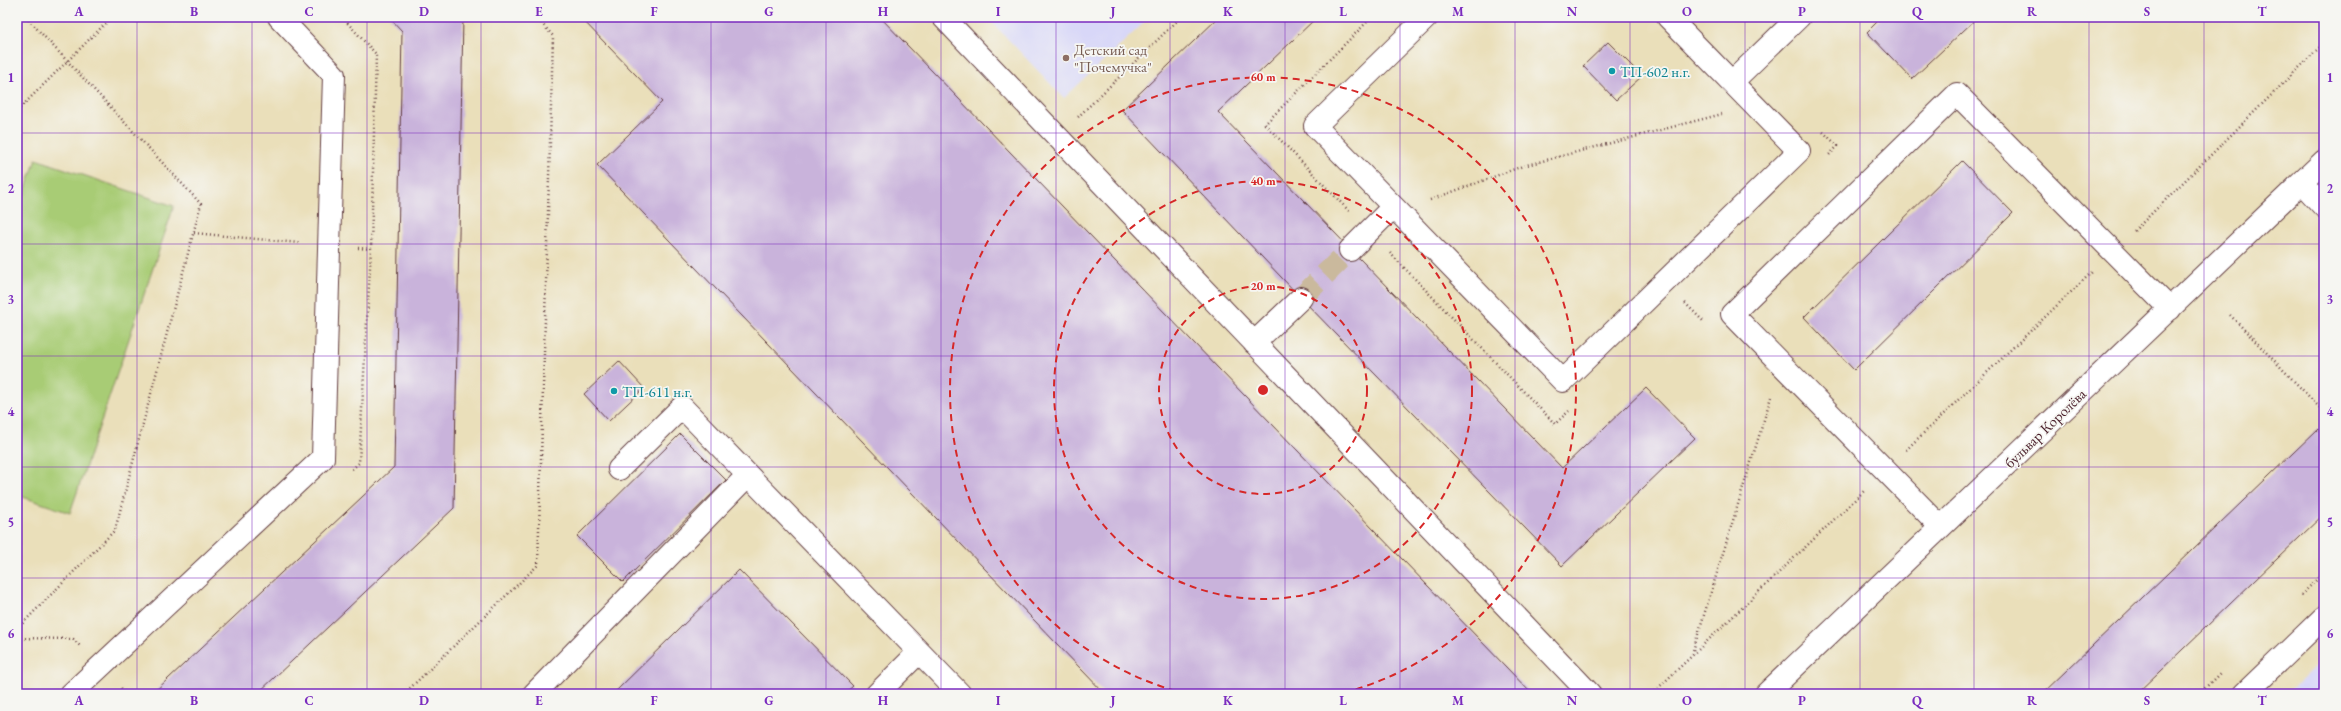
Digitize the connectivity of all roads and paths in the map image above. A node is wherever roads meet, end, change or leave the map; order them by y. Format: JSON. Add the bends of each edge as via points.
{"nodes":[{"id":1,"x":26,"y":17,"type":"edge"},
{"id":2,"x":112,"y":17,"type":"edge"},
{"id":3,"x":279,"y":17,"type":"edge"},
{"id":4,"x":536,"y":17,"type":"edge"},
{"id":5,"x":943,"y":17,"type":"edge"},
{"id":6,"x":1181,"y":17,"type":"edge"},
{"id":7,"x":1427,"y":17,"type":"edge"},
{"id":8,"x":1668,"y":17,"type":"edge"},
{"id":9,"x":1799,"y":17,"type":"edge"},
{"id":10,"x":2324,"y":43,"type":"edge"},
{"id":11,"x":67,"y":61,"type":"junction"},
{"id":12,"x":1739,"y":89,"type":"junction"},
{"id":13,"x":17,"y":111,"type":"edge"},
{"id":14,"x":1057,"y":137,"type":"junction"},
{"id":15,"x":2324,"y":161,"type":"edge"},
{"id":16,"x":2302,"y":183,"type":"junction"},
{"id":17,"x":2324,"y":207,"type":"edge"},
{"id":18,"x":1400,"y":213,"type":"junction"},
{"id":19,"x":194,"y":233,"type":"junction"},
{"id":20,"x":330,"y":246,"type":"junction"},
{"id":21,"x":371,"y":249,"type":"dead end"},
{"id":22,"x":1350,"y":250,"type":"tunnel mouth"},
{"id":23,"x":2113,"y":252,"type":"junction"},
{"id":24,"x":1301,"y":298,"type":"tunnel mouth"},
{"id":25,"x":2170,"y":309,"type":"junction"},
{"id":26,"x":2230,"y":315,"type":"dead end"},
{"id":27,"x":1254,"y":343,"type":"junction"},
{"id":28,"x":2324,"y":412,"type":"edge"},
{"id":29,"x":620,"y":469,"type":"dead end"},
{"id":30,"x":1885,"y":471,"type":"junction"},
{"id":31,"x":747,"y":476,"type":"junction"},
{"id":32,"x":1941,"y":527,"type":"junction"},
{"id":33,"x":2324,"y":617,"type":"edge"},
{"id":34,"x":17,"y":629,"type":"edge"},
{"id":35,"x":17,"y":638,"type":"edge"},
{"id":36,"x":73,"y":639,"type":"dead end"},
{"id":37,"x":919,"y":652,"type":"junction"},
{"id":38,"x":71,"y":694,"type":"edge"},
{"id":39,"x":404,"y":694,"type":"edge"},
{"id":40,"x":534,"y":694,"type":"edge"},
{"id":41,"x":878,"y":694,"type":"edge"},
{"id":42,"x":960,"y":694,"type":"edge"},
{"id":43,"x":1590,"y":694,"type":"edge"},
{"id":44,"x":1652,"y":694,"type":"edge"},
{"id":45,"x":1766,"y":694,"type":"edge"},
{"id":46,"x":2244,"y":694,"type":"edge"}],
"edges":[{"from":1,"to":11,"type":"path"},
{"from":2,"to":11,"type":"path"},
{"from":3,"to":20,"type":"street","via":[[334,75]]},
{"from":4,"to":39,"type":"path","via":[[553,36],[538,565]]},
{"from":5,"to":14,"type":"street"},
{"from":6,"to":14,"type":"path"},
{"from":7,"to":18,"type":"street","via":[[1315,126]]},
{"from":8,"to":12,"type":"street"},
{"from":9,"to":12,"type":"street"},
{"from":10,"to":23,"type":"path"},
{"from":11,"to":13,"type":"path"},
{"from":11,"to":19,"type":"path","via":[[201,204]]},
{"from":12,"to":18,"type":"path","via":[[1723,113],[1523,166]]},
{"from":12,"to":18,"type":"street","via":[[1799,151],[1563,381]]},
{"from":14,"to":27,"type":"street"},
{"from":15,"to":16,"type":"street","name":"бульвар Королёва"},
{"from":16,"to":17,"type":"street"},
{"from":16,"to":25,"type":"street","name":"бульвар Королёва"},
{"from":18,"to":22,"type":"street"},
{"from":19,"to":20,"type":"path"},
{"from":19,"to":34,"type":"path","via":[[116,530]]},
{"from":20,"to":21,"type":"path"},
{"from":20,"to":38,"type":"street","via":[[323,458]]},
{"from":23,"to":25,"type":"street"},
{"from":23,"to":30,"type":"path"},
{"from":23,"to":30,"type":"street","via":[[1957,94],[1732,314]]},
{"from":24,"to":27,"type":"street"},
{"from":25,"to":32,"type":"street","name":"бульвар Королёва"},
{"from":26,"to":28,"type":"path"},
{"from":27,"to":43,"type":"street"},
{"from":29,"to":31,"type":"street","via":[[682,407]]},
{"from":30,"to":32,"type":"street"},
{"from":30,"to":44,"type":"path"},
{"from":31,"to":37,"type":"street"},
{"from":31,"to":40,"type":"street"},
{"from":32,"to":45,"type":"street","name":"бульвар Королёва"},
{"from":33,"to":46,"type":"street"},
{"from":35,"to":36,"type":"path"},
{"from":37,"to":41,"type":"street"},
{"from":37,"to":42,"type":"street"}]}
